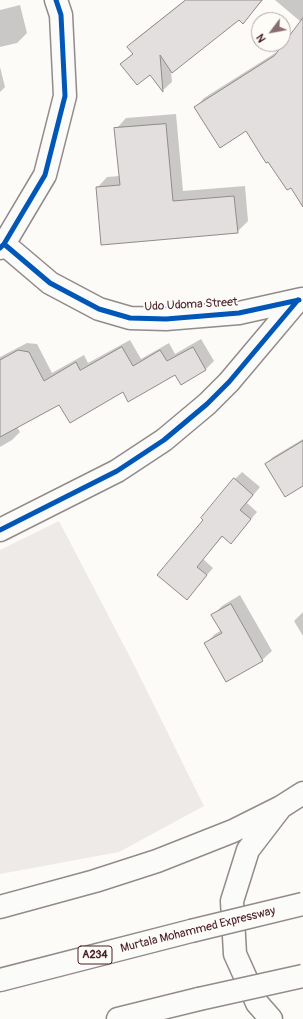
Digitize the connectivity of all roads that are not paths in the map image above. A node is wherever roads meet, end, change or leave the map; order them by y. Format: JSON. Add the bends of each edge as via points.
{"nodes":[{"id":1,"x":56,"y":0,"type":"edge"},
{"id":2,"x":2,"y":246,"type":"edge"},
{"id":3,"x":301,"y":299,"type":"edge"},
{"id":4,"x":0,"y":530,"type":"edge"},
{"id":5,"x":303,"y":793,"type":"edge"},
{"id":6,"x":280,"y":807,"type":"junction"},
{"id":7,"x":303,"y":904,"type":"edge"},
{"id":8,"x":0,"y":906,"type":"edge"},
{"id":9,"x":303,"y":976,"type":"edge"},
{"id":10,"x":0,"y":980,"type":"edge"},
{"id":11,"x":118,"y":1019,"type":"edge"},
{"id":12,"x":272,"y":1019,"type":"edge"}],
"edges":[{"from":1,"to":2,"type":"main road","via":[[61,15],[65,96],[45,174]]},
{"from":2,"to":3,"type":"main road","name":"Udo Udoma Street","via":[[50,283],[99,309],[130,318],[166,319],[239,313]]},
{"from":3,"to":4,"type":"main road","via":[[229,382],[164,440],[116,471]]},
{"from":5,"to":6,"type":"main road"},
{"from":6,"to":8,"type":"main road","via":[[233,831],[157,861],[95,881]]},
{"from":6,"to":12,"type":"main road","via":[[248,850],[232,901],[235,954],[257,1003]]},
{"from":7,"to":10,"type":"main road","name":"Murtala Mohammed Expressway","number":"A234","bridge":true},
{"from":9,"to":11,"type":"main road","bridge":true}]}
